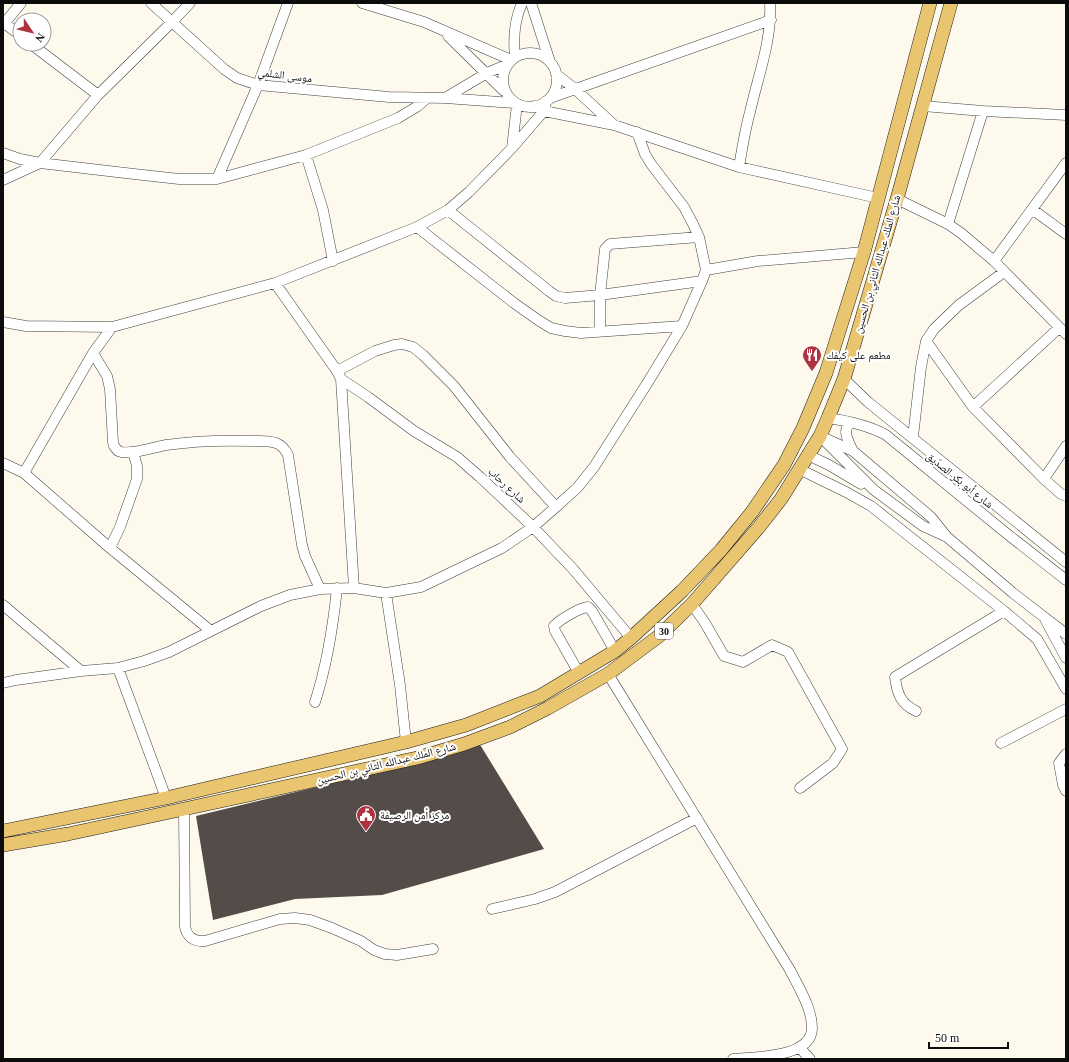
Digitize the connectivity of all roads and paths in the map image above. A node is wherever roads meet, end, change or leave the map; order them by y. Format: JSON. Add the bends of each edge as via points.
{"nodes":[{"id":1,"x":22,"y":3,"type":"edge"},
{"id":2,"x":151,"y":3,"type":"edge"},
{"id":3,"x":190,"y":3,"type":"edge"},
{"id":4,"x":288,"y":3,"type":"edge"},
{"id":5,"x":362,"y":3,"type":"edge"},
{"id":6,"x":522,"y":3,"type":"edge"},
{"id":7,"x":531,"y":3,"type":"edge"},
{"id":8,"x":770,"y":3,"type":"edge"},
{"id":9,"x":930,"y":3,"type":"edge"},
{"id":10,"x":951,"y":3,"type":"edge"},
{"id":11,"x":771,"y":20,"type":"junction"},
{"id":12,"x":172,"y":22,"type":"junction"},
{"id":13,"x":4,"y":24,"type":"edge"},
{"id":14,"x":442,"y":31,"type":"junction"},
{"id":15,"x":42,"y":52,"type":"edge"},
{"id":16,"x":511,"y":60,"type":"junction"},
{"id":17,"x":550,"y":62,"type":"junction"},
{"id":18,"x":487,"y":73,"type":"junction"},
{"id":19,"x":556,"y":74,"type":"junction"},
{"id":20,"x":258,"y":85,"type":"junction"},
{"id":21,"x":575,"y":89,"type":"junction"},
{"id":22,"x":506,"y":92,"type":"junction"},
{"id":23,"x":98,"y":95,"type":"junction"},
{"id":24,"x":427,"y":98,"type":"junction"},
{"id":25,"x":445,"y":98,"type":"junction"},
{"id":26,"x":516,"y":103,"type":"junction"},
{"id":27,"x":547,"y":104,"type":"junction"},
{"id":28,"x":923,"y":106,"type":"junction"},
{"id":29,"x":983,"y":111,"type":"junction"},
{"id":30,"x":1066,"y":115,"type":"edge"},
{"id":31,"x":614,"y":126,"type":"junction"},
{"id":32,"x":637,"y":132,"type":"junction"},
{"id":33,"x":512,"y":148,"type":"junction"},
{"id":34,"x":3,"y":153,"type":"edge"},
{"id":35,"x":306,"y":155,"type":"junction"},
{"id":36,"x":40,"y":163,"type":"junction"},
{"id":37,"x":1066,"y":163,"type":"edge"},
{"id":38,"x":739,"y":167,"type":"junction"},
{"id":39,"x":1063,"y":173,"type":"edge"},
{"id":40,"x":5,"y":178,"type":"edge"},
{"id":41,"x":217,"y":179,"type":"junction"},
{"id":42,"x":3,"y":187,"type":"edge"},
{"id":43,"x":878,"y":198,"type":"junction"},
{"id":44,"x":897,"y":199,"type":"junction"},
{"id":45,"x":1032,"y":209,"type":"junction"},
{"id":46,"x":448,"y":210,"type":"junction"},
{"id":47,"x":948,"y":224,"type":"junction"},
{"id":48,"x":417,"y":227,"type":"junction"},
{"id":49,"x":1066,"y":234,"type":"edge"},
{"id":50,"x":699,"y":237,"type":"junction"},
{"id":51,"x":864,"y":252,"type":"junction"},
{"id":52,"x":333,"y":260,"type":"junction"},
{"id":53,"x":994,"y":261,"type":"junction"},
{"id":54,"x":706,"y":270,"type":"junction"},
{"id":55,"x":1004,"y":272,"type":"junction"},
{"id":56,"x":702,"y":280,"type":"junction"},
{"id":57,"x":274,"y":283,"type":"junction"},
{"id":58,"x":600,"y":294,"type":"junction"},
{"id":59,"x":3,"y":322,"type":"edge"},
{"id":60,"x":682,"y":326,"type":"junction"},
{"id":61,"x":112,"y":327,"type":"junction"},
{"id":62,"x":600,"y":331,"type":"junction"},
{"id":63,"x":1063,"y":331,"type":"edge"},
{"id":64,"x":926,"y":341,"type":"junction"},
{"id":65,"x":93,"y":353,"type":"junction"},
{"id":66,"x":339,"y":375,"type":"junction"},
{"id":67,"x":844,"y":379,"type":"junction"},
{"id":68,"x":974,"y":407,"type":"junction"},
{"id":69,"x":828,"y":418,"type":"junction"},
{"id":70,"x":850,"y":422,"type":"junction"},
{"id":71,"x":803,"y":428,"type":"junction"},
{"id":72,"x":820,"y":436,"type":"junction"},
{"id":73,"x":913,"y":437,"type":"junction"},
{"id":74,"x":1066,"y":446,"type":"edge"},
{"id":75,"x":853,"y":451,"type":"junction"},
{"id":76,"x":133,"y":452,"type":"junction"},
{"id":77,"x":808,"y":455,"type":"junction"},
{"id":78,"x":3,"y":463,"type":"edge"},
{"id":79,"x":799,"y":469,"type":"junction"},
{"id":80,"x":24,"y":473,"type":"junction"},
{"id":81,"x":1044,"y":479,"type":"junction"},
{"id":82,"x":874,"y":490,"type":"junction"},
{"id":83,"x":1066,"y":496,"type":"edge"},
{"id":84,"x":556,"y":507,"type":"junction"},
{"id":85,"x":533,"y":527,"type":"junction"},
{"id":86,"x":947,"y":537,"type":"junction"},
{"id":87,"x":110,"y":548,"type":"junction"},
{"id":88,"x":1066,"y":562,"type":"edge"},
{"id":89,"x":1066,"y":580,"type":"edge"},
{"id":90,"x":337,"y":588,"type":"junction"},
{"id":91,"x":354,"y":588,"type":"junction"},
{"id":92,"x":320,"y":589,"type":"junction"},
{"id":93,"x":386,"y":593,"type":"junction"},
{"id":94,"x":692,"y":604,"type":"junction"},
{"id":95,"x":3,"y":605,"type":"edge"},
{"id":96,"x":1004,"y":611,"type":"junction"},
{"id":97,"x":1044,"y":618,"type":"junction"},
{"id":98,"x":211,"y":631,"type":"junction"},
{"id":99,"x":1062,"y":631,"type":"edge"},
{"id":100,"x":631,"y":638,"type":"junction"},
{"id":101,"x":1066,"y":640,"type":"edge"},
{"id":102,"x":615,"y":651,"type":"junction"},
{"id":103,"x":1066,"y":658,"type":"edge"},
{"id":104,"x":118,"y":668,"type":"junction"},
{"id":105,"x":81,"y":671,"type":"junction"},
{"id":106,"x":579,"y":673,"type":"junction"},
{"id":107,"x":608,"y":674,"type":"junction"},
{"id":108,"x":3,"y":684,"type":"edge"},
{"id":109,"x":1066,"y":689,"type":"edge"},
{"id":110,"x":315,"y":702,"type":"dead end"},
{"id":111,"x":1066,"y":709,"type":"edge"},
{"id":112,"x":916,"y":711,"type":"dead end"},
{"id":113,"x":406,"y":742,"type":"junction"},
{"id":114,"x":1002,"y":743,"type":"dead end"},
{"id":115,"x":1066,"y":754,"type":"edge"},
{"id":116,"x":342,"y":758,"type":"junction"},
{"id":117,"x":346,"y":773,"type":"junction"},
{"id":118,"x":800,"y":788,"type":"dead end"},
{"id":119,"x":1066,"y":791,"type":"edge"},
{"id":120,"x":166,"y":798,"type":"junction"},
{"id":121,"x":184,"y":809,"type":"junction"},
{"id":122,"x":696,"y":818,"type":"junction"},
{"id":123,"x":65,"y":819,"type":"junction"},
{"id":124,"x":3,"y":831,"type":"edge"},
{"id":125,"x":68,"y":834,"type":"junction"},
{"id":126,"x":3,"y":845,"type":"edge"},
{"id":127,"x":492,"y":909,"type":"dead end"},
{"id":128,"x":433,"y":949,"type":"dead end"},
{"id":129,"x":800,"y":1048,"type":"junction"},
{"id":130,"x":733,"y":1059,"type":"edge"},
{"id":131,"x":810,"y":1059,"type":"edge"}],
"edges":[{"from":1,"to":13,"type":"street"},
{"from":2,"to":12,"type":"street","name":"موسى الشلمي"},
{"from":3,"to":12,"type":"street"},
{"from":4,"to":20,"type":"street"},
{"from":5,"to":14,"type":"street","via":[[424,22]]},
{"from":6,"to":16,"type":"street","via":[[513,36]]},
{"from":7,"to":17,"type":"street"},
{"from":8,"to":11,"type":"street"},
{"from":9,"to":43,"type":"main road","name":"شارع الملك عبدالله الثاني بن الحسين","number":"30"},
{"from":10,"to":28,"type":"main road","name":"شارع الملك عبدالله الثاني بن الحسين","number":"30"},
{"from":11,"to":21,"type":"street"},
{"from":11,"to":38,"type":"street","via":[[767,49]]},
{"from":12,"to":20,"type":"street","name":"موسى الشلمي","via":[[224,69],[237,78]]},
{"from":12,"to":23,"type":"street"},
{"from":14,"to":16,"type":"street"},
{"from":14,"to":18,"type":"street"},
{"from":15,"to":23,"type":"street"},
{"from":16,"to":17,"type":"street","via":[[524,53],[534,53]]},
{"from":16,"to":18,"type":"street"},
{"from":16,"to":22,"type":"street","via":[[503,76]]},
{"from":17,"to":19,"type":"street"},
{"from":18,"to":22,"type":"street"},
{"from":18,"to":25,"type":"street"},
{"from":19,"to":21,"type":"street"},
{"from":19,"to":27,"type":"street","via":[[556,87]]},
{"from":20,"to":24,"type":"street","name":"موسى الشلمي"},
{"from":20,"to":41,"type":"street"},
{"from":21,"to":27,"type":"street"},
{"from":21,"to":31,"type":"street"},
{"from":22,"to":26,"type":"street"},
{"from":23,"to":36,"type":"street"},
{"from":24,"to":25,"type":"street","name":"موسى الشلمي"},
{"from":24,"to":35,"type":"street","via":[[398,118]]},
{"from":25,"to":26,"type":"street","name":"موسى الشلمي"},
{"from":26,"to":27,"type":"street","via":[[527,107]]},
{"from":26,"to":33,"type":"street"},
{"from":27,"to":31,"type":"street"},
{"from":27,"to":33,"type":"street"},
{"from":28,"to":29,"type":"street"},
{"from":28,"to":44,"type":"main road","name":"شارع الملك عبدالله الثاني بن الحسين","number":"30"},
{"from":29,"to":30,"type":"street"},
{"from":29,"to":47,"type":"street"},
{"from":31,"to":32,"type":"street"},
{"from":32,"to":38,"type":"street"},
{"from":32,"to":50,"type":"street","via":[[645,154],[684,207]]},
{"from":33,"to":46,"type":"street"},
{"from":34,"to":36,"type":"street"},
{"from":35,"to":41,"type":"street"},
{"from":35,"to":52,"type":"street","via":[[323,210]]},
{"from":36,"to":40,"type":"street"},
{"from":36,"to":41,"type":"street","via":[[180,179]]},
{"from":37,"to":39,"type":"street"},
{"from":38,"to":43,"type":"street"},
{"from":39,"to":45,"type":"street"},
{"from":40,"to":42,"type":"street"},
{"from":43,"to":51,"type":"main road","name":"شارع الملك عبدالله الثاني بن الحسين","number":"30"},
{"from":44,"to":47,"type":"street"},
{"from":44,"to":67,"type":"main road","name":"شارع الملك عبدالله الثاني بن الحسين","number":"30"},
{"from":45,"to":49,"type":"street"},
{"from":45,"to":53,"type":"street"},
{"from":46,"to":48,"type":"street"},
{"from":46,"to":58,"type":"street","via":[[556,296],[565,298]]},
{"from":47,"to":53,"type":"street"},
{"from":48,"to":52,"type":"street"},
{"from":48,"to":62,"type":"street","via":[[514,303],[551,328],[581,333]]},
{"from":50,"to":54,"type":"street"},
{"from":50,"to":58,"type":"street","via":[[610,244],[605,249]]},
{"from":51,"to":54,"type":"street","via":[[758,261]]},
{"from":51,"to":71,"type":"main road","name":"شارع الملك عبدالله الثاني بن الحسين","number":"30","via":[[826,373]]},
{"from":52,"to":57,"type":"street"},
{"from":53,"to":55,"type":"street"},
{"from":54,"to":56,"type":"street"},
{"from":55,"to":63,"type":"street"},
{"from":55,"to":64,"type":"street","via":[[959,305],[934,329]]},
{"from":56,"to":58,"type":"street"},
{"from":56,"to":60,"type":"street"},
{"from":57,"to":61,"type":"street"},
{"from":57,"to":66,"type":"street"},
{"from":58,"to":62,"type":"street"},
{"from":59,"to":61,"type":"street","via":[[26,326]]},
{"from":60,"to":62,"type":"street"},
{"from":60,"to":84,"type":"street","via":[[594,467],[577,488]]},
{"from":61,"to":65,"type":"street"},
{"from":63,"to":68,"type":"street"},
{"from":64,"to":68,"type":"street"},
{"from":64,"to":73,"type":"street"},
{"from":65,"to":76,"type":"street","via":[[107,376],[110,389],[114,446],[121,453]]},
{"from":65,"to":80,"type":"street"},
{"from":66,"to":84,"type":"street","via":[[375,351],[402,344],[413,347],[454,386],[510,457]]},
{"from":66,"to":85,"type":"street","name":"شارع رحاب","via":[[414,431],[457,457]]},
{"from":66,"to":91,"type":"street"},
{"from":67,"to":69,"type":"main road","name":"شارع الملك عبدالله الثاني بن الحسين","number":"30"},
{"from":67,"to":73,"type":"street","name":"شارع أبو بكر الصدّيق","via":[[868,402]]},
{"from":68,"to":81,"type":"street"},
{"from":69,"to":70,"type":"street","name":"شارع أبو بكر الصدّيق"},
{"from":69,"to":72,"type":"main road","name":"شارع الملك عبدالله الثاني بن الحسين","number":"30"},
{"from":70,"to":75,"type":"street","via":[[845,433]]},
{"from":70,"to":89,"type":"street","name":"شارع أبو بكر الصدّيق","via":[[886,435]]},
{"from":71,"to":72,"type":"main road"},
{"from":71,"to":100,"type":"main road","name":"شارع الملك عبدالله الثاني بن الحسين","number":"30","via":[[784,465],[752,512],[721,550],[682,591]]},
{"from":72,"to":75,"type":"street"},
{"from":72,"to":77,"type":"main road","name":"شارع الملك عبدالله الثاني بن الحسين","number":"30"},
{"from":72,"to":82,"type":"street"},
{"from":73,"to":88,"type":"street","name":"شارع أبو بكر الصدّيق"},
{"from":74,"to":81,"type":"street"},
{"from":75,"to":86,"type":"street","via":[[931,517]]},
{"from":76,"to":87,"type":"street","via":[[137,479]]},
{"from":76,"to":92,"type":"street","via":[[166,445],[239,440],[269,441],[285,448],[302,545]]},
{"from":77,"to":79,"type":"main road","name":"شارع الملك عبدالله الثاني بن الحسين","number":"30"},
{"from":77,"to":82,"type":"street"},
{"from":78,"to":80,"type":"street"},
{"from":79,"to":94,"type":"main road","name":"شارع الملك عبدالله الثاني بن الحسين","number":"30","via":[[759,527]]},
{"from":79,"to":96,"type":"street","via":[[871,506]]},
{"from":80,"to":87,"type":"street"},
{"from":81,"to":83,"type":"street"},
{"from":82,"to":86,"type":"street","via":[[923,526]]},
{"from":84,"to":85,"type":"street"},
{"from":85,"to":93,"type":"street","via":[[502,548],[428,584]]},
{"from":85,"to":100,"type":"street","name":"شارع رحاب","via":[[573,569]]},
{"from":86,"to":97,"type":"street"},
{"from":87,"to":98,"type":"street"},
{"from":90,"to":91,"type":"street"},
{"from":90,"to":92,"type":"street"},
{"from":90,"to":110,"type":"street","via":[[334,622],[323,678]]},
{"from":91,"to":93,"type":"street"},
{"from":92,"to":98,"type":"street","via":[[290,595],[261,606]]},
{"from":93,"to":113,"type":"street"},
{"from":94,"to":107,"type":"main road","name":"شارع الملك عبدالله الثاني بن الحسين","number":"30","via":[[659,636]]},
{"from":94,"to":118,"type":"street","via":[[724,656],[743,662],[772,645],[788,652],[842,749],[833,763]]},
{"from":95,"to":105,"type":"street"},
{"from":96,"to":109,"type":"street","via":[[1037,639]]},
{"from":96,"to":112,"type":"street","via":[[895,677],[897,690],[907,706]]},
{"from":97,"to":99,"type":"street"},
{"from":97,"to":103,"type":"street"},
{"from":98,"to":104,"type":"street","via":[[169,652]]},
{"from":99,"to":101,"type":"street"},
{"from":100,"to":102,"type":"main road","name":"شارع الملك عبدالله الثاني بن الحسين","number":"30"},
{"from":102,"to":106,"type":"main road","name":"شارع الملك عبدالله الثاني بن الحسين","number":"30"},
{"from":102,"to":106,"type":"street","via":[[588,607],[558,622],[554,626],[555,631]]},
{"from":104,"to":105,"type":"street"},
{"from":104,"to":120,"type":"street"},
{"from":105,"to":108,"type":"street"},
{"from":106,"to":113,"type":"main road","name":"شارع الملك عبدالله الثاني بن الحسين","number":"30","via":[[540,696],[466,725]]},
{"from":107,"to":117,"type":"main road","name":"شارع الملك عبدالله الثاني بن الحسين","number":"30","via":[[510,727],[417,758]]},
{"from":107,"to":122,"type":"street"},
{"from":111,"to":114,"type":"street"},
{"from":113,"to":116,"type":"main road","name":"شارع الملك عبدالله الثاني بن الحسين","number":"30"},
{"from":115,"to":119,"type":"street","via":[[1059,763]]},
{"from":116,"to":117,"type":"main road"},
{"from":116,"to":120,"type":"main road","name":"شارع الملك عبدالله الثاني بن الحسين","number":"30"},
{"from":117,"to":121,"type":"main road","name":"شارع الملك عبدالله الثاني بن الحسين","number":"30"},
{"from":120,"to":123,"type":"main road","name":"شارع الملك عبدالله الثاني بن الحسين","number":"30"},
{"from":121,"to":125,"type":"main road","name":"شارع الملك عبدالله الثاني بن الحسين","number":"30"},
{"from":121,"to":128,"type":"street","via":[[185,927],[193,940],[205,941],[280,919],[295,918],[332,928],[385,954],[398,955]]},
{"from":122,"to":127,"type":"street","via":[[555,892]]},
{"from":122,"to":129,"type":"street","via":[[790,970],[804,1000],[812,1029],[810,1037]]},
{"from":123,"to":124,"type":"main road","name":"شارع الملك عبدالله الثاني بن الحسين","number":"30"},
{"from":123,"to":125,"type":"main road"},
{"from":125,"to":126,"type":"main road","name":"شارع الملك عبدالله الثاني بن الحسين","number":"30"},
{"from":129,"to":130,"type":"street","via":[[771,1056]]},
{"from":129,"to":131,"type":"street"}]}
